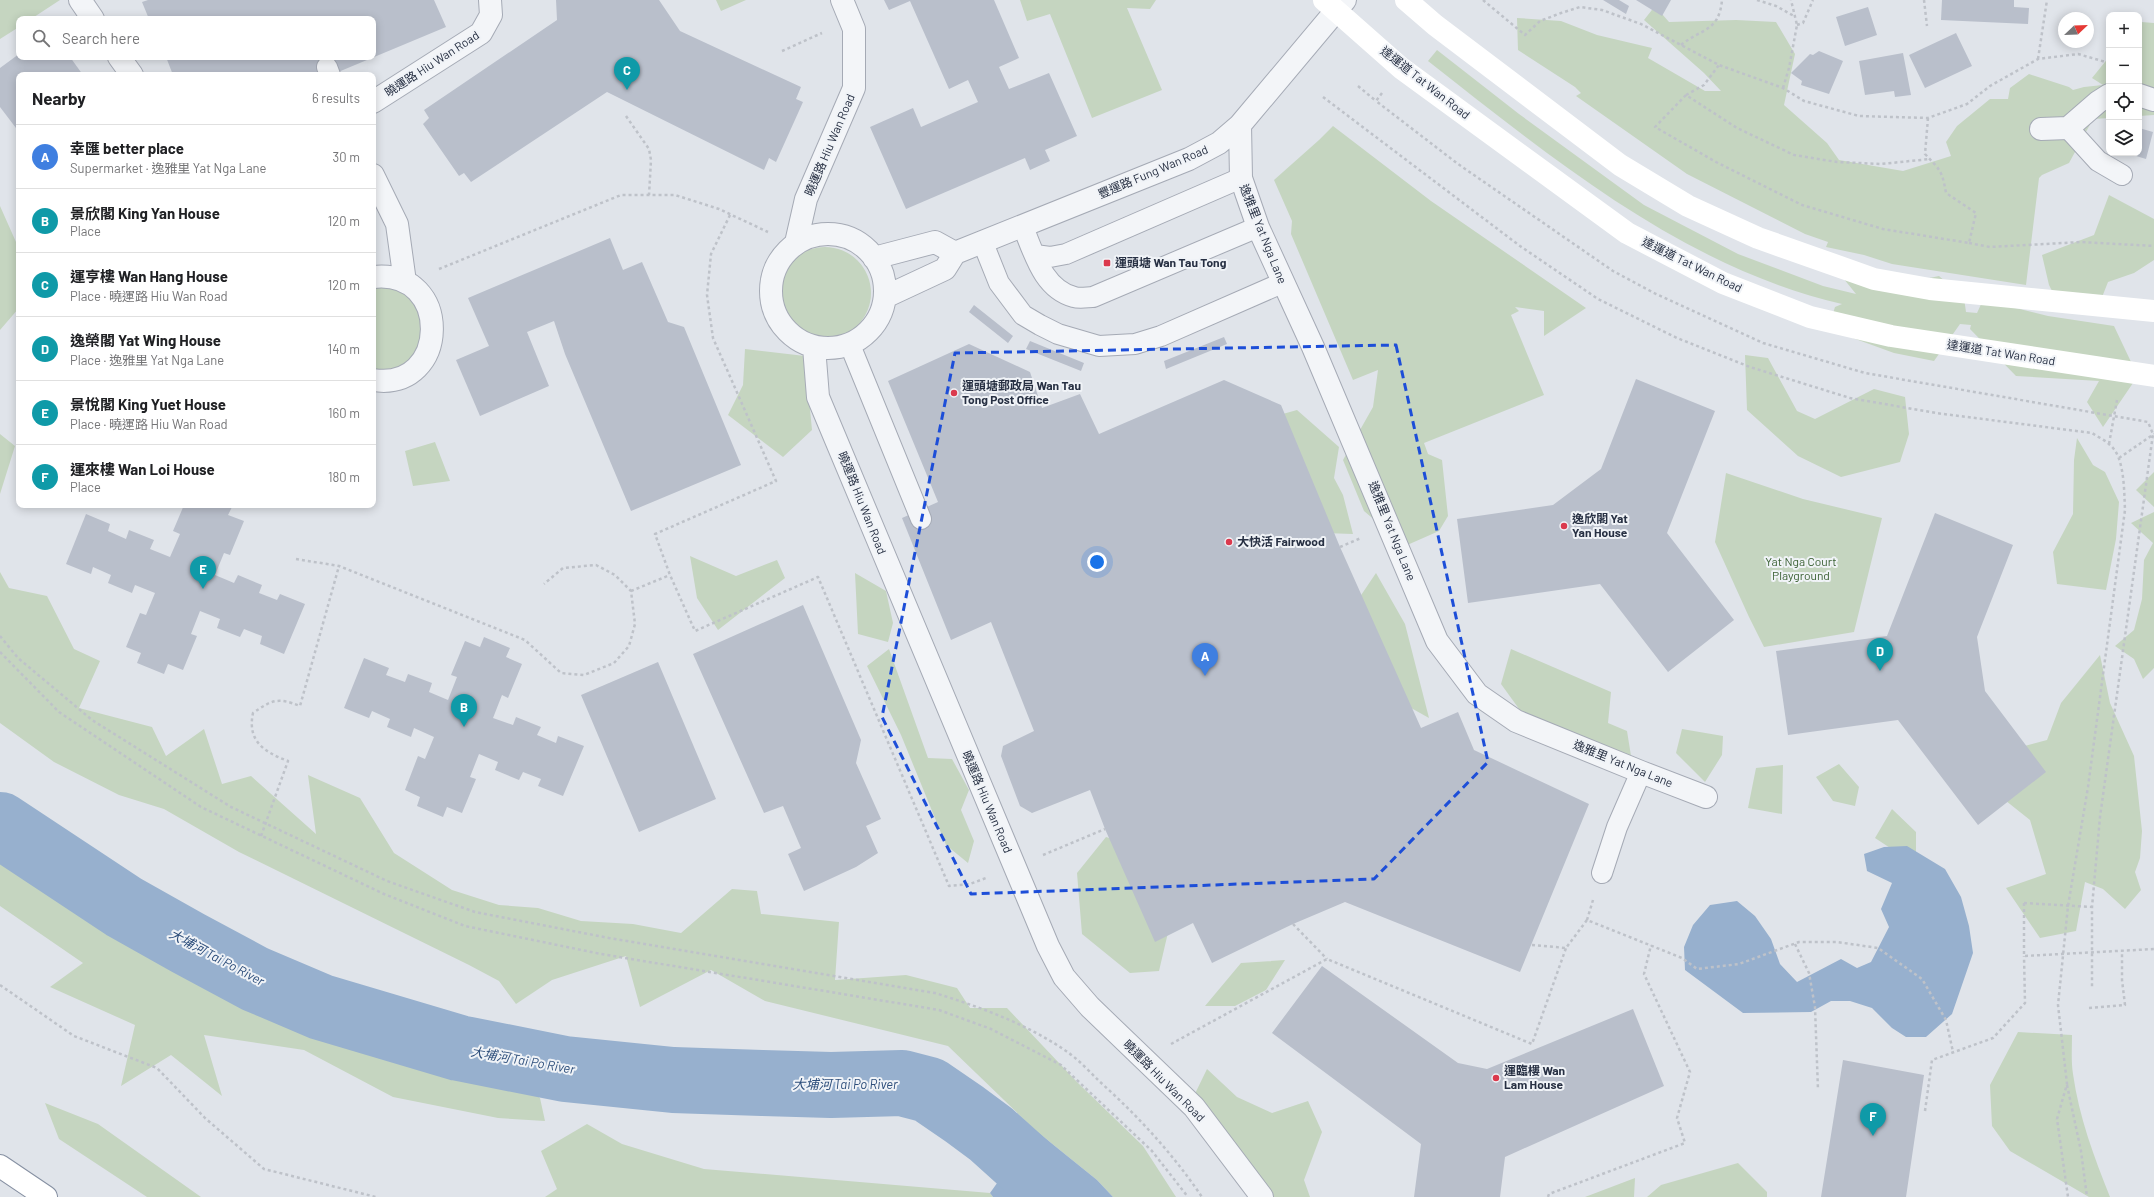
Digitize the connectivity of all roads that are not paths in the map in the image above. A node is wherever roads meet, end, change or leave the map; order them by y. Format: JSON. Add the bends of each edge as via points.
{"nodes":[{"id":1,"x":80,"y":0,"type":"edge"},
{"id":2,"x":490,"y":0,"type":"edge"},
{"id":3,"x":842,"y":0,"type":"edge"},
{"id":4,"x":1406,"y":0,"type":"edge"},
{"id":5,"x":1335,"y":3,"type":"edge"},
{"id":6,"x":91,"y":16,"type":"edge"},
{"id":7,"x":121,"y":60,"type":"edge"},
{"id":8,"x":130,"y":72,"type":"edge"},
{"id":9,"x":2142,"y":96,"type":"edge"},
{"id":10,"x":2106,"y":97,"type":"edge"},
{"id":11,"x":376,"y":100,"type":"edge"},
{"id":12,"x":2154,"y":100,"type":"edge"},
{"id":13,"x":1240,"y":125,"type":"junction"},
{"id":14,"x":2068,"y":128,"type":"junction"},
{"id":15,"x":2041,"y":129,"type":"dead end"},
{"id":16,"x":2122,"y":174,"type":"dead end"},
{"id":17,"x":1241,"y":178,"type":"junction"},
{"id":18,"x":376,"y":181,"type":"edge"},
{"id":19,"x":1023,"y":227,"type":"junction"},
{"id":20,"x":1258,"y":227,"type":"junction"},
{"id":21,"x":983,"y":242,"type":"junction"},
{"id":22,"x":796,"y":243,"type":"junction"},
{"id":23,"x":955,"y":253,"type":"junction"},
{"id":24,"x":1035,"y":256,"type":"junction"},
{"id":25,"x":874,"y":258,"type":"junction"},
{"id":26,"x":376,"y":277,"type":"edge"},
{"id":27,"x":405,"y":282,"type":"junction"},
{"id":28,"x":1282,"y":283,"type":"junction"},
{"id":29,"x":885,"y":297,"type":"junction"},
{"id":30,"x":2154,"y":311,"type":"edge"},
{"id":31,"x":850,"y":345,"type":"junction"},
{"id":32,"x":814,"y":347,"type":"junction"},
{"id":33,"x":2154,"y":376,"type":"edge"},
{"id":34,"x":376,"y":380,"type":"edge"},
{"id":35,"x":921,"y":519,"type":"dead end"},
{"id":36,"x":1641,"y":772,"type":"junction"},
{"id":37,"x":1706,"y":796,"type":"dead end"},
{"id":38,"x":1602,"y":873,"type":"dead end"},
{"id":39,"x":0,"y":1166,"type":"edge"},
{"id":40,"x":46,"y":1197,"type":"edge"},
{"id":41,"x":1262,"y":1197,"type":"edge"}],
"edges":[{"from":1,"to":6,"type":"street"},
{"from":2,"to":11,"type":"street","name":"曉運路 Hiu Wan Road","via":[[491,15],[481,33]]},
{"from":3,"to":22,"type":"street","name":"曉運路 Hiu Wan Road","via":[[854,29],[854,88],[806,199]]},
{"from":4,"to":30,"type":"main road","via":[[1620,164],[1688,206],[1758,238],[1874,279],[1909,286]]},
{"from":5,"to":13,"type":"street","name":"豐運路 Fung Wan Road"},
{"from":5,"to":33,"type":"main road","name":"達運道 Tat Wan Road","via":[[1401,68],[1627,233],[1723,283],[1810,317],[1891,336]]},
{"from":7,"to":8,"type":"street"},
{"from":9,"to":12,"type":"street"},
{"from":10,"to":14,"type":"street"},
{"from":13,"to":17,"type":"street","name":"逸雅里 Yat Nga Lane"},
{"from":13,"to":19,"type":"street","name":"豐運路 Fung Wan Road","via":[[1219,143],[1189,159]]},
{"from":14,"to":15,"type":"street"},
{"from":14,"to":16,"type":"lane","via":[[2098,161]]},
{"from":17,"to":20,"type":"street","name":"逸雅里 Yat Nga Lane"},
{"from":17,"to":24,"type":"lane","via":[[1066,254]]},
{"from":18,"to":27,"type":"street","via":[[397,224]]},
{"from":19,"to":21,"type":"street","name":"豐運路 Fung Wan Road"},
{"from":19,"to":24,"type":"lane"},
{"from":20,"to":24,"type":"lane","via":[[1093,297],[1075,298],[1055,288]]},
{"from":20,"to":28,"type":"street","name":"逸雅里 Yat Nga Lane"},
{"from":21,"to":23,"type":"street","name":"豐運路 Fung Wan Road"},
{"from":21,"to":28,"type":"lane","via":[[999,283],[1023,315],[1058,334],[1099,346],[1135,344],[1161,336]]},
{"from":22,"to":25,"type":"street","via":[[812,236],[829,234],[846,237],[862,245]]},
{"from":22,"to":32,"type":"street","via":[[782,256],[773,273],[770,291],[773,311],[783,327],[797,340]]},
{"from":23,"to":25,"type":"street","via":[[935,242]]},
{"from":23,"to":29,"type":"street","via":[[945,269]]},
{"from":25,"to":29,"type":"street","via":[[881,272]]},
{"from":26,"to":27,"type":"street"},
{"from":27,"to":34,"type":"street","via":[[416,290],[431,312],[433,325],[429,349],[425,358],[408,374],[388,381]]},
{"from":28,"to":36,"type":"street","name":"逸雅里 Yat Nga Lane","via":[[1316,354],[1437,641],[1459,672],[1477,694],[1516,721]]},
{"from":29,"to":31,"type":"street","via":[[876,322],[865,335]]},
{"from":31,"to":32,"type":"street","via":[[832,349]]},
{"from":31,"to":35,"type":"lane"},
{"from":32,"to":41,"type":"street","name":"曉運路 Hiu Wan Road","via":[[818,397],[1048,946],[1064,977],[1143,1060],[1194,1107]]},
{"from":36,"to":37,"type":"street","name":"逸雅里 Yat Nga Lane"},
{"from":36,"to":38,"type":"lane","via":[[1617,827]]},
{"from":39,"to":40,"type":"main road"}]}
